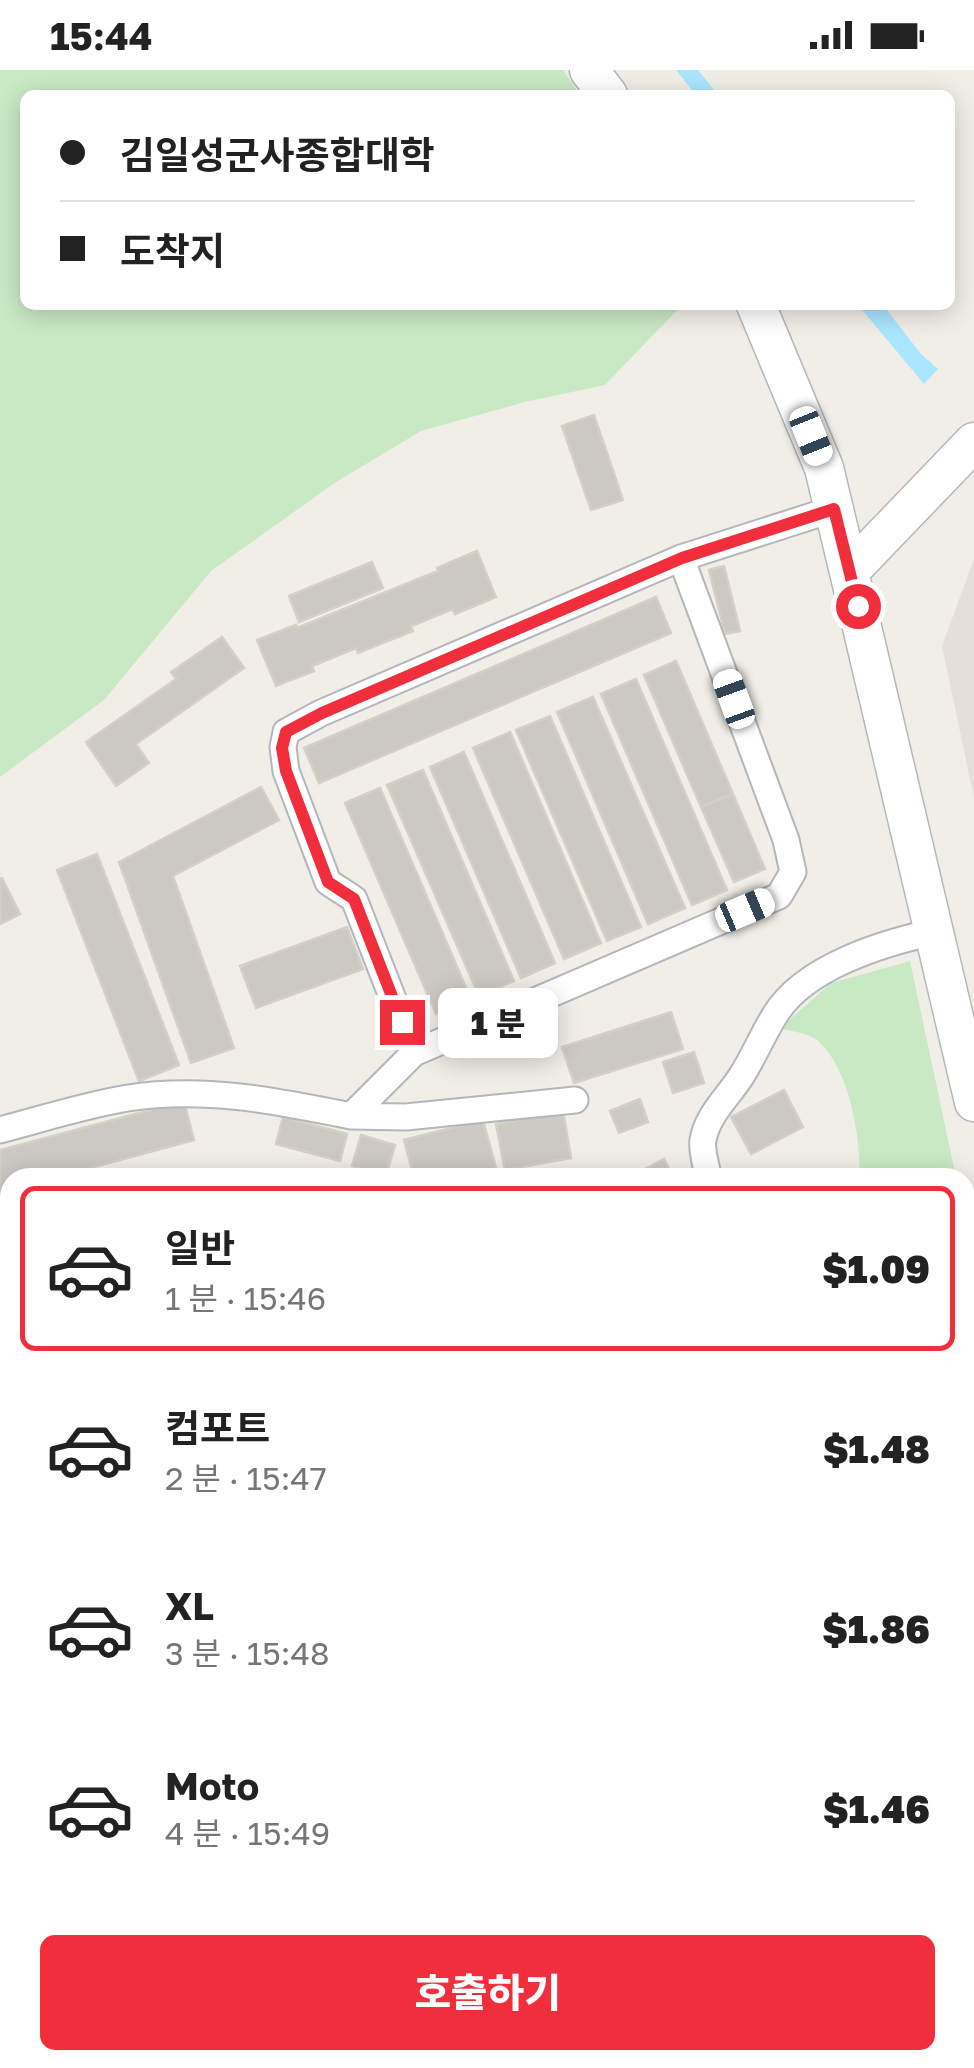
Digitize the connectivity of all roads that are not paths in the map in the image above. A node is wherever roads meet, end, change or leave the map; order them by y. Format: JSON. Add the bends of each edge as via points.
{"nodes":[{"id":1,"x":589,"y":70,"type":"edge"},
{"id":2,"x":604,"y":90,"type":"edge"},
{"id":3,"x":758,"y":310,"type":"edge"},
{"id":4,"x":974,"y":442,"type":"edge"},
{"id":5,"x":834,"y":509,"type":"junction"},
{"id":6,"x":682,"y":558,"type":"junction"},
{"id":7,"x":849,"y":572,"type":"junction"},
{"id":8,"x":934,"y":932,"type":"junction"},
{"id":9,"x":414,"y":1053,"type":"junction"},
{"id":10,"x":575,"y":1100,"type":"dead end"},
{"id":11,"x":974,"y":1102,"type":"edge"},
{"id":12,"x":350,"y":1116,"type":"junction"},
{"id":13,"x":0,"y":1130,"type":"edge"},
{"id":14,"x":706,"y":1168,"type":"edge"}],
"edges":[{"from":1,"to":2,"type":"main road"},
{"from":3,"to":5,"type":"main road","via":[[824,468]]},
{"from":4,"to":7,"type":"main road"},
{"from":5,"to":6,"type":"street"},
{"from":5,"to":7,"type":"main road"},
{"from":6,"to":9,"type":"street","via":[[793,872],[779,896]]},
{"from":6,"to":9,"type":"street","via":[[286,732],[286,771],[328,882],[354,899]]},
{"from":7,"to":8,"type":"main road"},
{"from":8,"to":11,"type":"main road"},
{"from":8,"to":14,"type":"street","via":[[838,964],[796,991],[775,1013],[710,1119],[702,1143]]},
{"from":9,"to":12,"type":"street"},
{"from":10,"to":12,"type":"street"},
{"from":12,"to":13,"type":"street","via":[[243,1095],[190,1094],[128,1098]]}]}
